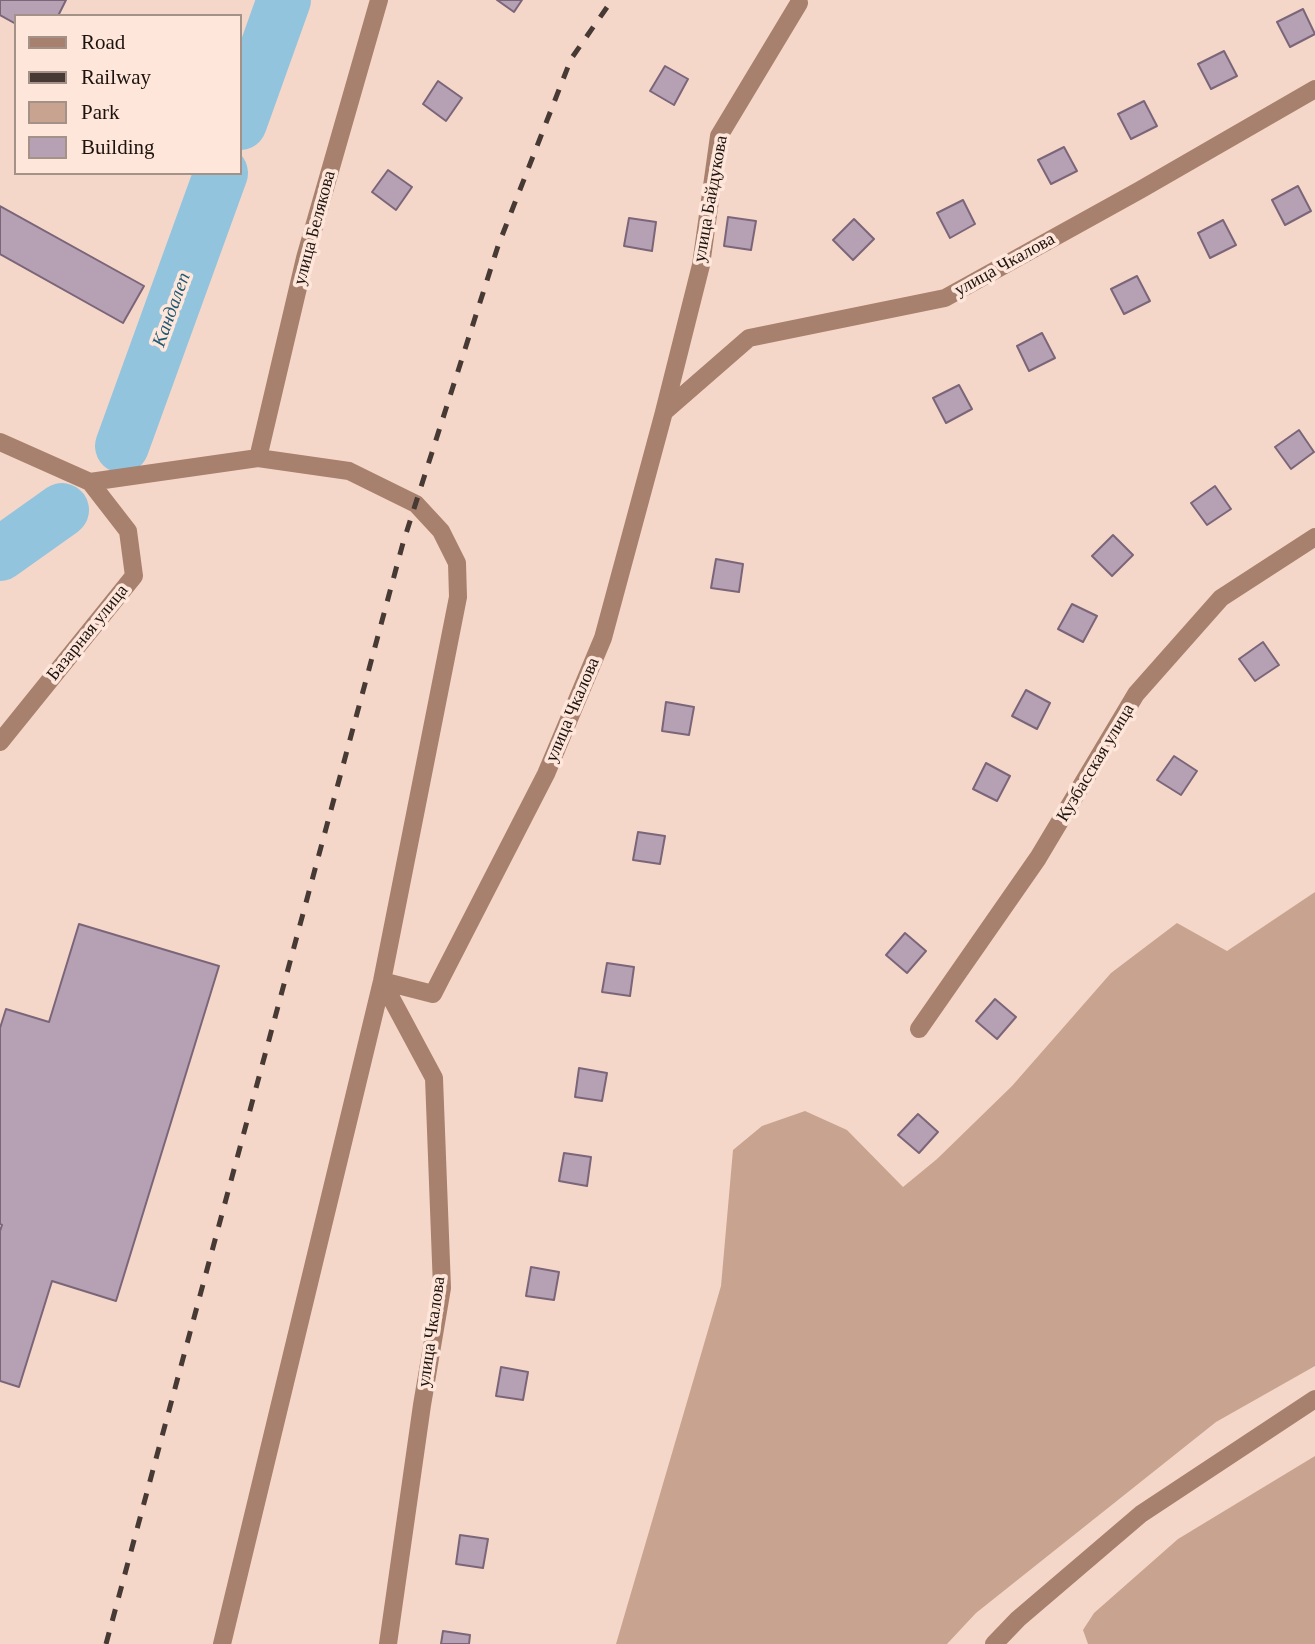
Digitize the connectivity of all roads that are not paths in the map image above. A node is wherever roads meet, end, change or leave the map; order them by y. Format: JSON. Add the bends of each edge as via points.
{"nodes":[{"id":1,"x":379,"y":0,"type":"edge"},
{"id":2,"x":799,"y":3,"type":"dead end"},
{"id":3,"x":1315,"y":89,"type":"edge"},
{"id":4,"x":664,"y":412,"type":"junction"},
{"id":5,"x":0,"y":442,"type":"edge"},
{"id":6,"x":258,"y":458,"type":"junction"},
{"id":7,"x":90,"y":482,"type":"junction"},
{"id":8,"x":1315,"y":537,"type":"edge"},
{"id":9,"x":0,"y":742,"type":"edge"},
{"id":10,"x":382,"y":981,"type":"junction"},
{"id":11,"x":919,"y":1029,"type":"dead end"},
{"id":12,"x":1315,"y":1399,"type":"edge"},
{"id":13,"x":222,"y":1644,"type":"edge"},
{"id":14,"x":388,"y":1644,"type":"edge"},
{"id":15,"x":995,"y":1644,"type":"edge"}],
"edges":[{"from":1,"to":6,"type":"street","name":"улица Белякова","via":[[305,258]]},
{"from":2,"to":4,"type":"street","name":"улица Байдукова","via":[[719,136],[701,265]]},
{"from":3,"to":4,"type":"street","name":"улица Чкалова","via":[[945,298],[749,338]]},
{"from":4,"to":10,"type":"street","name":"улица Чкалова","via":[[603,638],[540,786],[433,994]]},
{"from":5,"to":7,"type":"street"},
{"from":6,"to":7,"type":"street"},
{"from":6,"to":10,"type":"street","via":[[349,471],[416,504],[441,531],[457,563],[458,597]]},
{"from":7,"to":9,"type":"street","name":"Базарная улица","via":[[128,531],[134,576]]},
{"from":8,"to":11,"type":"street","name":"Кузбасская улица","via":[[1221,598],[1136,694],[1038,858]]},
{"from":10,"to":13,"type":"street"},
{"from":10,"to":14,"type":"street","name":"улица Чкалова","via":[[434,1078],[442,1288]]},
{"from":12,"to":15,"type":"street","via":[[1141,1514]]}]}
